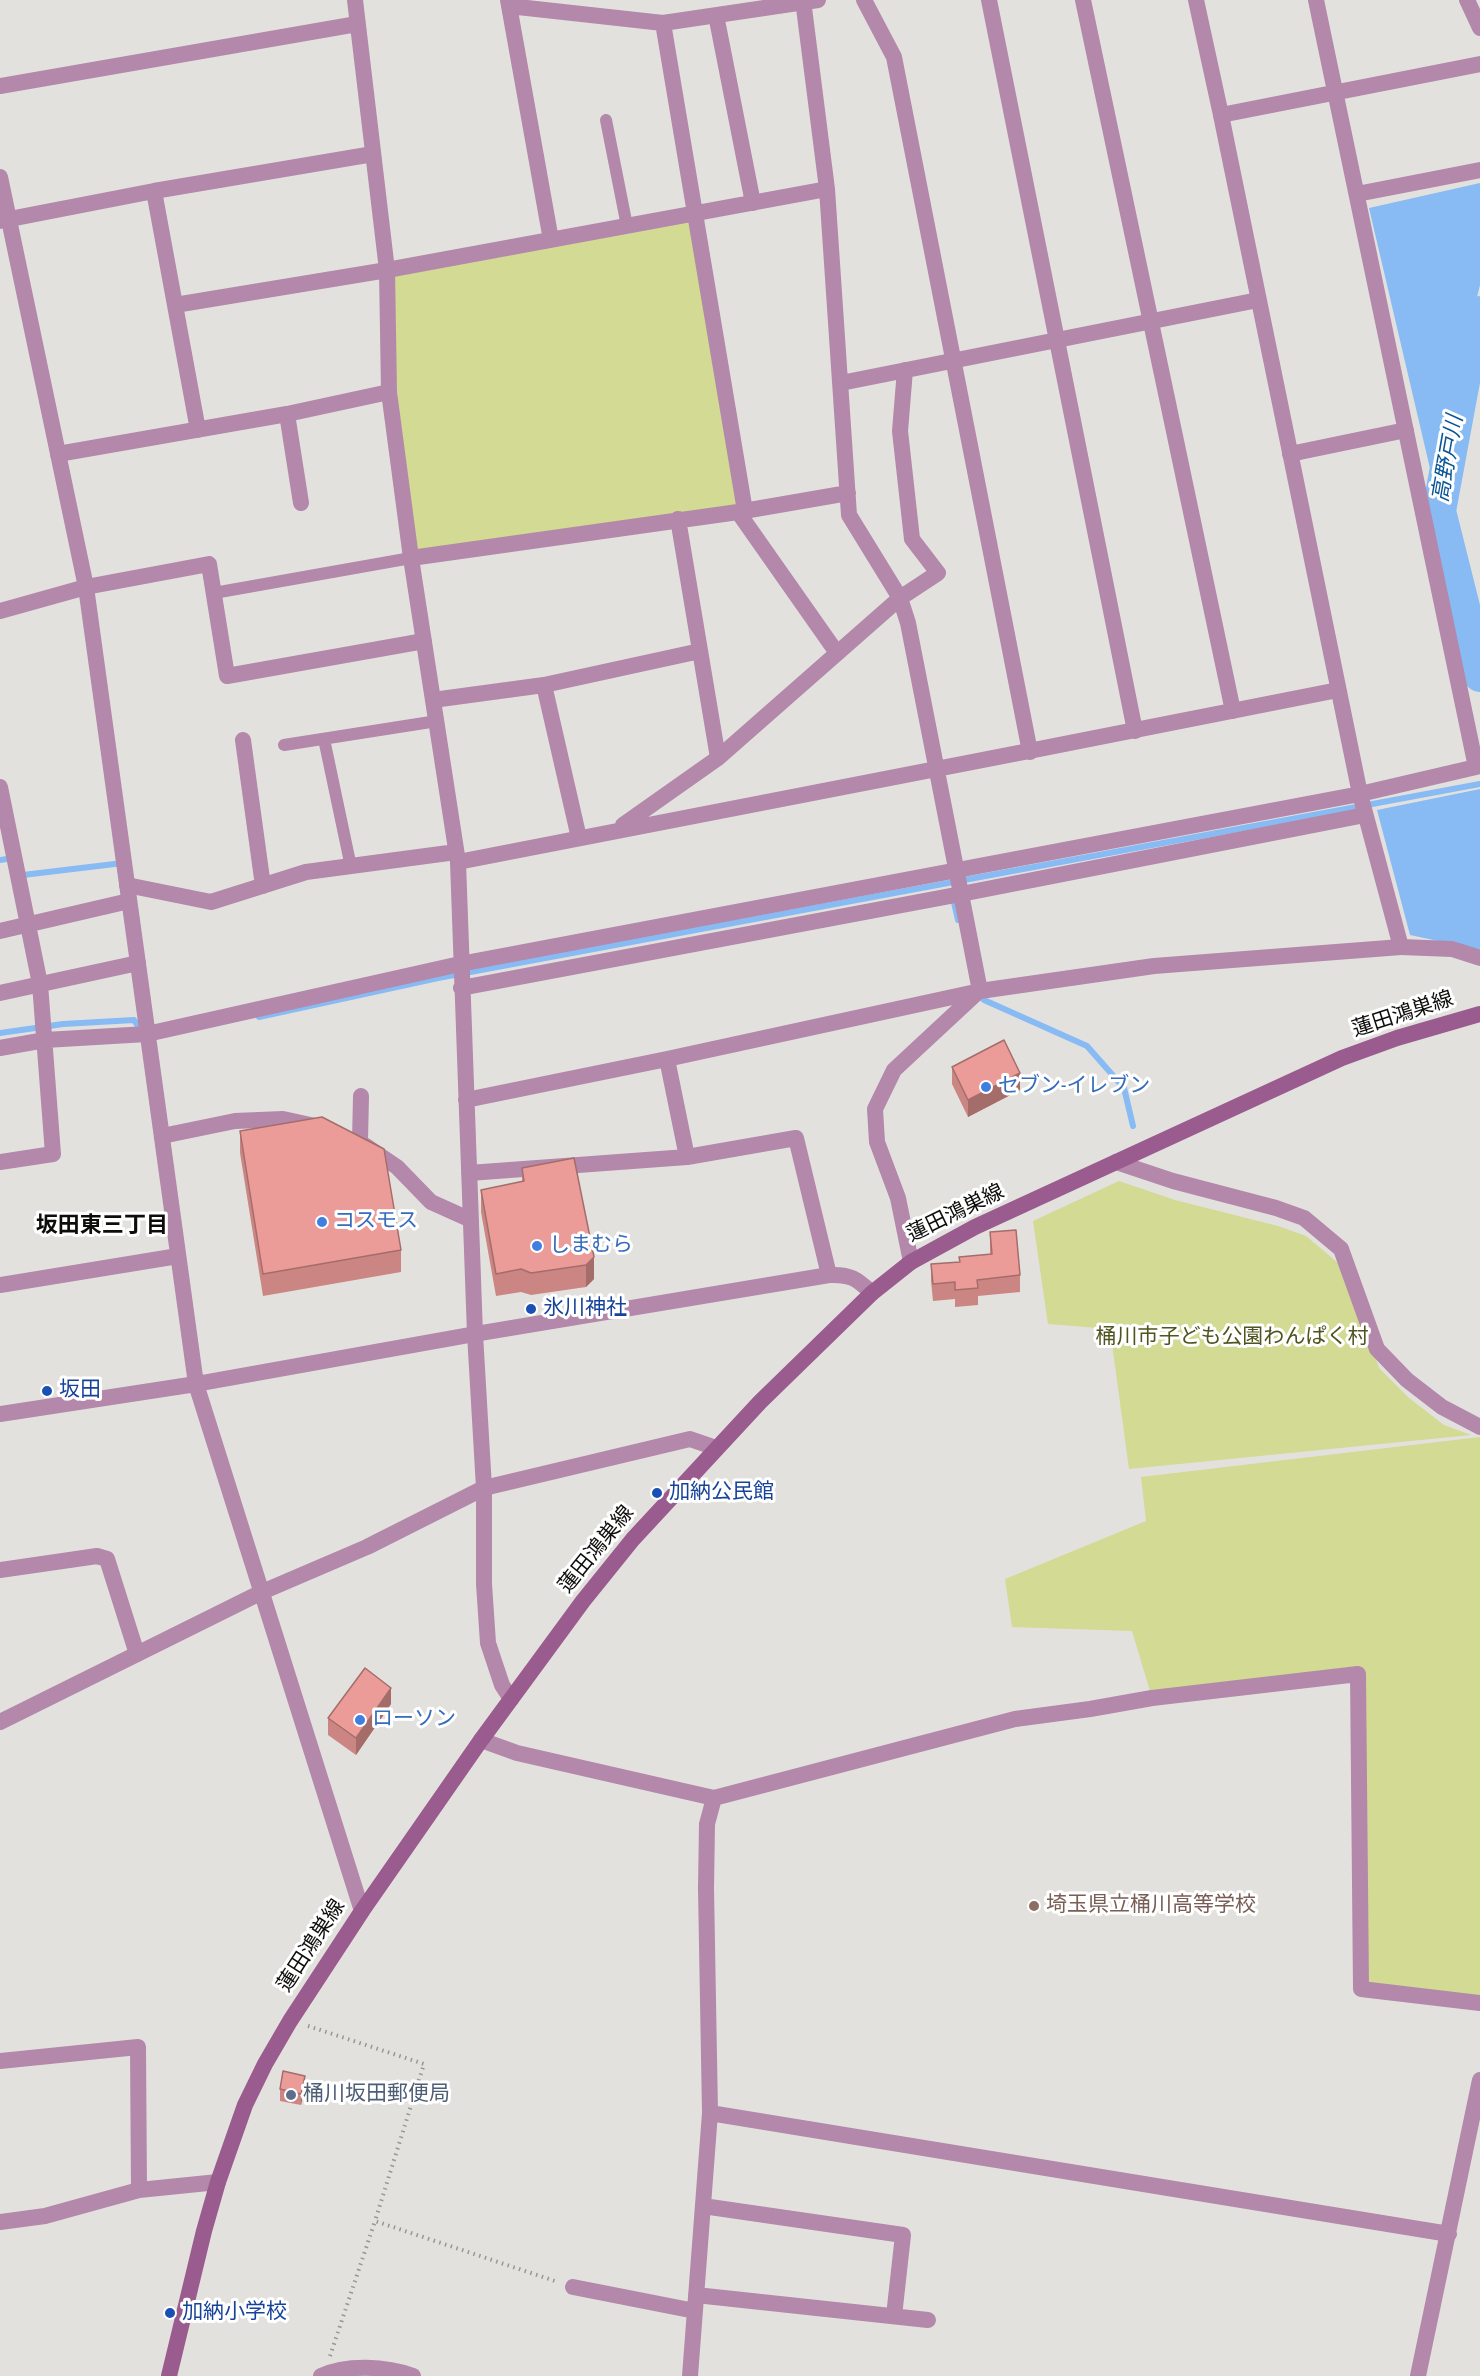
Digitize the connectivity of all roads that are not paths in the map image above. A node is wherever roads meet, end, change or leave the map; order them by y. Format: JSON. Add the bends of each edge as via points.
{"nodes":[{"id":1,"x":355,"y":0,"type":"edge"},
{"id":2,"x":808,"y":0,"type":"edge"},
{"id":3,"x":864,"y":0,"type":"edge"},
{"id":4,"x":989,"y":0,"type":"edge"},
{"id":5,"x":1083,"y":0,"type":"edge"},
{"id":6,"x":1196,"y":0,"type":"edge"},
{"id":7,"x":1316,"y":0,"type":"edge"},
{"id":8,"x":1467,"y":0,"type":"edge"},
{"id":9,"x":509,"y":3,"type":"edge"},
{"id":10,"x":716,"y":15,"type":"junction"},
{"id":11,"x":663,"y":23,"type":"junction"},
{"id":12,"x":357,"y":24,"type":"junction"},
{"id":13,"x":1480,"y":28,"type":"edge"},
{"id":14,"x":1480,"y":64,"type":"edge"},
{"id":15,"x":0,"y":86,"type":"edge"},
{"id":16,"x":1336,"y":92,"type":"junction"},
{"id":17,"x":1221,"y":115,"type":"junction"},
{"id":18,"x":606,"y":120,"type":"dead end"},
{"id":19,"x":373,"y":154,"type":"junction"},
{"id":20,"x":1480,"y":170,"type":"edge"},
{"id":21,"x":0,"y":177,"type":"edge"},
{"id":22,"x":827,"y":189,"type":"junction"},
{"id":23,"x":154,"y":191,"type":"junction"},
{"id":24,"x":1357,"y":194,"type":"junction"},
{"id":25,"x":753,"y":203,"type":"junction"},
{"id":26,"x":695,"y":213,"type":"junction"},
{"id":27,"x":4,"y":220,"type":"edge"},
{"id":28,"x":627,"y":226,"type":"junction"},
{"id":29,"x":551,"y":240,"type":"junction"},
{"id":30,"x":387,"y":270,"type":"junction"},
{"id":31,"x":1258,"y":300,"type":"junction"},
{"id":32,"x":175,"y":305,"type":"junction"},
{"id":33,"x":1151,"y":322,"type":"junction"},
{"id":34,"x":1057,"y":340,"type":"junction"},
{"id":35,"x":954,"y":360,"type":"junction"},
{"id":36,"x":905,"y":370,"type":"junction"},
{"id":37,"x":841,"y":383,"type":"junction"},
{"id":38,"x":389,"y":392,"type":"junction"},
{"id":39,"x":287,"y":414,"type":"junction"},
{"id":40,"x":198,"y":429,"type":"junction"},
{"id":41,"x":1406,"y":430,"type":"junction"},
{"id":42,"x":58,"y":454,"type":"junction"},
{"id":43,"x":1290,"y":454,"type":"junction"},
{"id":44,"x":848,"y":493,"type":"junction"},
{"id":45,"x":301,"y":503,"type":"dead end"},
{"id":46,"x":742,"y":511,"type":"junction"},
{"id":47,"x":678,"y":519,"type":"junction"},
{"id":48,"x":411,"y":558,"type":"junction"},
{"id":49,"x":86,"y":587,"type":"junction"},
{"id":50,"x":214,"y":593,"type":"junction"},
{"id":51,"x":900,"y":598,"type":"junction"},
{"id":52,"x":0,"y":611,"type":"edge"},
{"id":53,"x":424,"y":641,"type":"junction"},
{"id":54,"x":700,"y":651,"type":"junction"},
{"id":55,"x":837,"y":653,"type":"junction"},
{"id":56,"x":544,"y":685,"type":"junction"},
{"id":57,"x":1338,"y":690,"type":"junction"},
{"id":58,"x":433,"y":700,"type":"junction"},
{"id":59,"x":1233,"y":711,"type":"junction"},
{"id":60,"x":437,"y":721,"type":"junction"},
{"id":61,"x":1135,"y":731,"type":"junction"},
{"id":62,"x":324,"y":739,"type":"junction"},
{"id":63,"x":243,"y":741,"type":"dead end"},
{"id":64,"x":284,"y":745,"type":"dead end"},
{"id":65,"x":1030,"y":752,"type":"junction"},
{"id":66,"x":718,"y":758,"type":"junction"},
{"id":67,"x":937,"y":771,"type":"junction"},
{"id":68,"x":0,"y":787,"type":"edge"},
{"id":69,"x":1360,"y":794,"type":"junction"},
{"id":70,"x":1365,"y":814,"type":"junction"},
{"id":71,"x":617,"y":829,"type":"junction"},
{"id":72,"x":579,"y":838,"type":"junction"},
{"id":73,"x":5,"y":846,"type":"edge"},
{"id":74,"x":457,"y":857,"type":"junction"},
{"id":75,"x":351,"y":867,"type":"junction"},
{"id":76,"x":956,"y":870,"type":"junction"},
{"id":77,"x":263,"y":886,"type":"junction"},
{"id":78,"x":128,"y":893,"type":"junction"},
{"id":79,"x":961,"y":894,"type":"junction"},
{"id":80,"x":27,"y":926,"type":"junction"},
{"id":81,"x":0,"y":931,"type":"edge"},
{"id":82,"x":1401,"y":947,"type":"junction"},
{"id":83,"x":1480,"y":958,"type":"edge"},
{"id":84,"x":138,"y":963,"type":"junction"},
{"id":85,"x":460,"y":964,"type":"junction"},
{"id":86,"x":40,"y":984,"type":"junction"},
{"id":87,"x":461,"y":988,"type":"junction"},
{"id":88,"x":980,"y":990,"type":"junction"},
{"id":89,"x":0,"y":993,"type":"edge"},
{"id":90,"x":1480,"y":1014,"type":"edge"},
{"id":91,"x":147,"y":1034,"type":"junction"},
{"id":92,"x":45,"y":1040,"type":"junction"},
{"id":93,"x":0,"y":1048,"type":"edge"},
{"id":94,"x":667,"y":1059,"type":"junction"},
{"id":95,"x":361,"y":1096,"type":"dead end"},
{"id":96,"x":466,"y":1100,"type":"junction"},
{"id":97,"x":162,"y":1136,"type":"junction"},
{"id":98,"x":360,"y":1141,"type":"junction"},
{"id":99,"x":687,"y":1157,"type":"junction"},
{"id":100,"x":0,"y":1162,"type":"edge"},
{"id":101,"x":1116,"y":1162,"type":"junction"},
{"id":102,"x":469,"y":1173,"type":"junction"},
{"id":103,"x":471,"y":1220,"type":"junction"},
{"id":104,"x":178,"y":1256,"type":"junction"},
{"id":105,"x":910,"y":1262,"type":"junction"},
{"id":106,"x":829,"y":1275,"type":"junction"},
{"id":107,"x":0,"y":1285,"type":"edge"},
{"id":108,"x":873,"y":1293,"type":"junction"},
{"id":109,"x":476,"y":1334,"type":"junction"},
{"id":110,"x":196,"y":1384,"type":"junction"},
{"id":111,"x":0,"y":1414,"type":"edge"},
{"id":112,"x":1480,"y":1427,"type":"edge"},
{"id":113,"x":716,"y":1448,"type":"junction"},
{"id":114,"x":484,"y":1488,"type":"junction"},
{"id":115,"x":0,"y":1570,"type":"edge"},
{"id":116,"x":262,"y":1593,"type":"junction"},
{"id":117,"x":137,"y":1654,"type":"junction"},
{"id":118,"x":511,"y":1699,"type":"junction"},
{"id":119,"x":0,"y":1722,"type":"edge"},
{"id":120,"x":481,"y":1740,"type":"junction"},
{"id":121,"x":714,"y":1798,"type":"junction"},
{"id":122,"x":362,"y":1911,"type":"junction"},
{"id":123,"x":1480,"y":2003,"type":"edge"},
{"id":124,"x":0,"y":2061,"type":"edge"},
{"id":125,"x":1480,"y":2080,"type":"edge"},
{"id":126,"x":710,"y":2113,"type":"junction"},
{"id":127,"x":218,"y":2182,"type":"junction"},
{"id":128,"x":139,"y":2190,"type":"junction"},
{"id":129,"x":703,"y":2206,"type":"junction"},
{"id":130,"x":0,"y":2222,"type":"edge"},
{"id":131,"x":1449,"y":2235,"type":"junction"},
{"id":132,"x":573,"y":2287,"type":"road end"},
{"id":133,"x":695,"y":2303,"type":"junction"},
{"id":134,"x":894,"y":2316,"type":"junction"},
{"id":135,"x":928,"y":2320,"type":"dead end"},
{"id":136,"x":322,"y":2375,"type":"edge"},
{"id":137,"x":169,"y":2376,"type":"edge"},
{"id":138,"x":413,"y":2376,"type":"edge"},
{"id":139,"x":690,"y":2376,"type":"edge"},
{"id":140,"x":1418,"y":2376,"type":"edge"}],
"edges":[{"from":1,"to":12,"type":"street"},
{"from":2,"to":10,"type":"street"},
{"from":2,"to":22,"type":"street"},
{"from":3,"to":35,"type":"street","via":[[894,57]]},
{"from":4,"to":34,"type":"street"},
{"from":5,"to":33,"type":"street"},
{"from":6,"to":17,"type":"street"},
{"from":7,"to":16,"type":"street"},
{"from":8,"to":13,"type":"street"},
{"from":9,"to":11,"type":"street"},
{"from":9,"to":29,"type":"street"},
{"from":10,"to":11,"type":"street"},
{"from":10,"to":25,"type":"street"},
{"from":11,"to":26,"type":"street"},
{"from":12,"to":15,"type":"street"},
{"from":12,"to":19,"type":"street"},
{"from":14,"to":16,"type":"street"},
{"from":16,"to":17,"type":"street"},
{"from":16,"to":24,"type":"street"},
{"from":17,"to":31,"type":"street"},
{"from":18,"to":28,"type":"lane"},
{"from":19,"to":23,"type":"street"},
{"from":19,"to":30,"type":"street"},
{"from":20,"to":24,"type":"street"},
{"from":21,"to":27,"type":"street"},
{"from":22,"to":25,"type":"street"},
{"from":22,"to":37,"type":"street"},
{"from":23,"to":27,"type":"street"},
{"from":23,"to":32,"type":"street"},
{"from":24,"to":41,"type":"street"},
{"from":25,"to":26,"type":"street"},
{"from":26,"to":28,"type":"street"},
{"from":26,"to":46,"type":"street"},
{"from":27,"to":42,"type":"street"},
{"from":28,"to":29,"type":"street"},
{"from":29,"to":30,"type":"street"},
{"from":30,"to":32,"type":"street"},
{"from":30,"to":38,"type":"street"},
{"from":31,"to":33,"type":"street"},
{"from":31,"to":43,"type":"street"},
{"from":32,"to":40,"type":"street"},
{"from":33,"to":34,"type":"street"},
{"from":33,"to":59,"type":"street"},
{"from":34,"to":35,"type":"street"},
{"from":34,"to":61,"type":"street"},
{"from":35,"to":36,"type":"street"},
{"from":35,"to":65,"type":"street"},
{"from":36,"to":37,"type":"street"},
{"from":36,"to":51,"type":"street","via":[[900,431],[912,539],[938,573]]},
{"from":37,"to":44,"type":"street"},
{"from":38,"to":39,"type":"street"},
{"from":38,"to":48,"type":"street"},
{"from":39,"to":40,"type":"street"},
{"from":39,"to":45,"type":"street"},
{"from":40,"to":42,"type":"street"},
{"from":41,"to":43,"type":"street"},
{"from":41,"to":69,"type":"street","via":[[1476,767]]},
{"from":42,"to":49,"type":"street"},
{"from":43,"to":57,"type":"street"},
{"from":44,"to":46,"type":"street"},
{"from":44,"to":51,"type":"street","via":[[849,515]]},
{"from":46,"to":47,"type":"street"},
{"from":46,"to":55,"type":"street"},
{"from":47,"to":48,"type":"street"},
{"from":47,"to":54,"type":"street"},
{"from":48,"to":50,"type":"lane"},
{"from":48,"to":53,"type":"street"},
{"from":49,"to":50,"type":"street","via":[[209,564]]},
{"from":49,"to":52,"type":"street"},
{"from":49,"to":78,"type":"street"},
{"from":50,"to":53,"type":"street","via":[[228,676]]},
{"from":51,"to":55,"type":"street"},
{"from":51,"to":67,"type":"street"},
{"from":53,"to":58,"type":"street"},
{"from":54,"to":56,"type":"street"},
{"from":54,"to":66,"type":"street"},
{"from":55,"to":66,"type":"street"},
{"from":56,"to":58,"type":"street"},
{"from":56,"to":72,"type":"street"},
{"from":57,"to":59,"type":"street"},
{"from":57,"to":69,"type":"street"},
{"from":58,"to":60,"type":"street"},
{"from":59,"to":61,"type":"street"},
{"from":60,"to":62,"type":"lane"},
{"from":60,"to":74,"type":"street"},
{"from":61,"to":65,"type":"street"},
{"from":62,"to":64,"type":"lane"},
{"from":62,"to":75,"type":"lane"},
{"from":63,"to":77,"type":"street"},
{"from":65,"to":67,"type":"street"},
{"from":66,"to":71,"type":"street"},
{"from":67,"to":71,"type":"street"},
{"from":67,"to":76,"type":"street"},
{"from":68,"to":73,"type":"street"},
{"from":69,"to":70,"type":"street"},
{"from":69,"to":76,"type":"street"},
{"from":70,"to":79,"type":"street"},
{"from":70,"to":82,"type":"street"},
{"from":71,"to":72,"type":"street"},
{"from":72,"to":74,"type":"street"},
{"from":73,"to":80,"type":"street"},
{"from":74,"to":75,"type":"street"},
{"from":74,"to":85,"type":"street"},
{"from":75,"to":77,"type":"street","via":[[306,872]]},
{"from":76,"to":79,"type":"street"},
{"from":76,"to":85,"type":"street"},
{"from":77,"to":78,"type":"street","via":[[211,902]]},
{"from":78,"to":80,"type":"street"},
{"from":78,"to":84,"type":"street"},
{"from":79,"to":87,"type":"street"},
{"from":79,"to":88,"type":"street"},
{"from":80,"to":81,"type":"street"},
{"from":80,"to":86,"type":"street"},
{"from":82,"to":83,"type":"street","via":[[1452,949]]},
{"from":82,"to":88,"type":"street","via":[[1154,966]]},
{"from":84,"to":86,"type":"street"},
{"from":84,"to":91,"type":"street"},
{"from":85,"to":87,"type":"street"},
{"from":85,"to":91,"type":"street"},
{"from":86,"to":89,"type":"street"},
{"from":86,"to":92,"type":"street"},
{"from":87,"to":96,"type":"street"},
{"from":88,"to":94,"type":"street"},
{"from":88,"to":105,"type":"street","via":[[894,1070],[874,1109],[877,1142],[898,1198]]},
{"from":90,"to":101,"type":"main road","name":"蓮田鴻巣線","via":[[1341,1058]]},
{"from":91,"to":92,"type":"street"},
{"from":91,"to":97,"type":"street"},
{"from":92,"to":93,"type":"street"},
{"from":92,"to":100,"type":"street","via":[[53,1154]]},
{"from":94,"to":96,"type":"street"},
{"from":94,"to":99,"type":"street"},
{"from":95,"to":98,"type":"street"},
{"from":96,"to":102,"type":"street"},
{"from":97,"to":98,"type":"street","via":[[235,1121],[283,1119]]},
{"from":97,"to":104,"type":"street"},
{"from":98,"to":103,"type":"street","via":[[397,1167],[431,1202]]},
{"from":99,"to":102,"type":"street"},
{"from":99,"to":106,"type":"street","via":[[796,1138]]},
{"from":101,"to":105,"type":"main road","name":"蓮田鴻巣線","via":[[975,1227]]},
{"from":101,"to":112,"type":"street","via":[[1304,1218],[1341,1250],[1377,1349],[1407,1380],[1442,1407]]},
{"from":102,"to":103,"type":"street"},
{"from":103,"to":109,"type":"street"},
{"from":104,"to":107,"type":"street"},
{"from":104,"to":110,"type":"street"},
{"from":105,"to":108,"type":"main road","name":"蓮田鴻巣線"},
{"from":106,"to":108,"type":"street","via":[[844,1274]]},
{"from":106,"to":109,"type":"street"},
{"from":108,"to":113,"type":"main road","name":"蓮田鴻巣線"},
{"from":109,"to":110,"type":"street"},
{"from":109,"to":114,"type":"street"},
{"from":110,"to":111,"type":"street"},
{"from":110,"to":116,"type":"street"},
{"from":113,"to":114,"type":"street","via":[[690,1439]]},
{"from":113,"to":118,"type":"main road","name":"蓮田鴻巣線","via":[[633,1539]]},
{"from":114,"to":116,"type":"street","via":[[367,1547]]},
{"from":114,"to":118,"type":"street","via":[[488,1643],[502,1685]]},
{"from":115,"to":117,"type":"street","via":[[97,1556],[106,1559]]},
{"from":116,"to":117,"type":"street"},
{"from":116,"to":122,"type":"street"},
{"from":117,"to":119,"type":"street"},
{"from":118,"to":120,"type":"main road","name":"蓮田鴻巣線"},
{"from":120,"to":121,"type":"street","via":[[517,1753]]},
{"from":120,"to":122,"type":"main road","name":"蓮田鴻巣線"},
{"from":121,"to":123,"type":"street","via":[[1015,1719],[1152,1698],[1358,1674],[1361,1989]]},
{"from":121,"to":126,"type":"street","via":[[707,1824],[706,1888]]},
{"from":122,"to":127,"type":"main road","name":"蓮田鴻巣線","via":[[290,2020],[245,2105]]},
{"from":124,"to":128,"type":"street","via":[[138,2047]]},
{"from":125,"to":131,"type":"street"},
{"from":126,"to":129,"type":"street"},
{"from":126,"to":131,"type":"street"},
{"from":127,"to":128,"type":"street"},
{"from":127,"to":137,"type":"main road","name":"蓮田鴻巣線"},
{"from":128,"to":130,"type":"street","via":[[45,2216]]},
{"from":129,"to":133,"type":"street"},
{"from":129,"to":134,"type":"street","via":[[903,2235]]},
{"from":131,"to":140,"type":"street"},
{"from":132,"to":133,"type":"street"},
{"from":133,"to":134,"type":"street"},
{"from":133,"to":139,"type":"street"},
{"from":134,"to":135,"type":"street"},
{"from":136,"to":138,"type":"street","via":[[335,2370],[375,2368]]}]}
